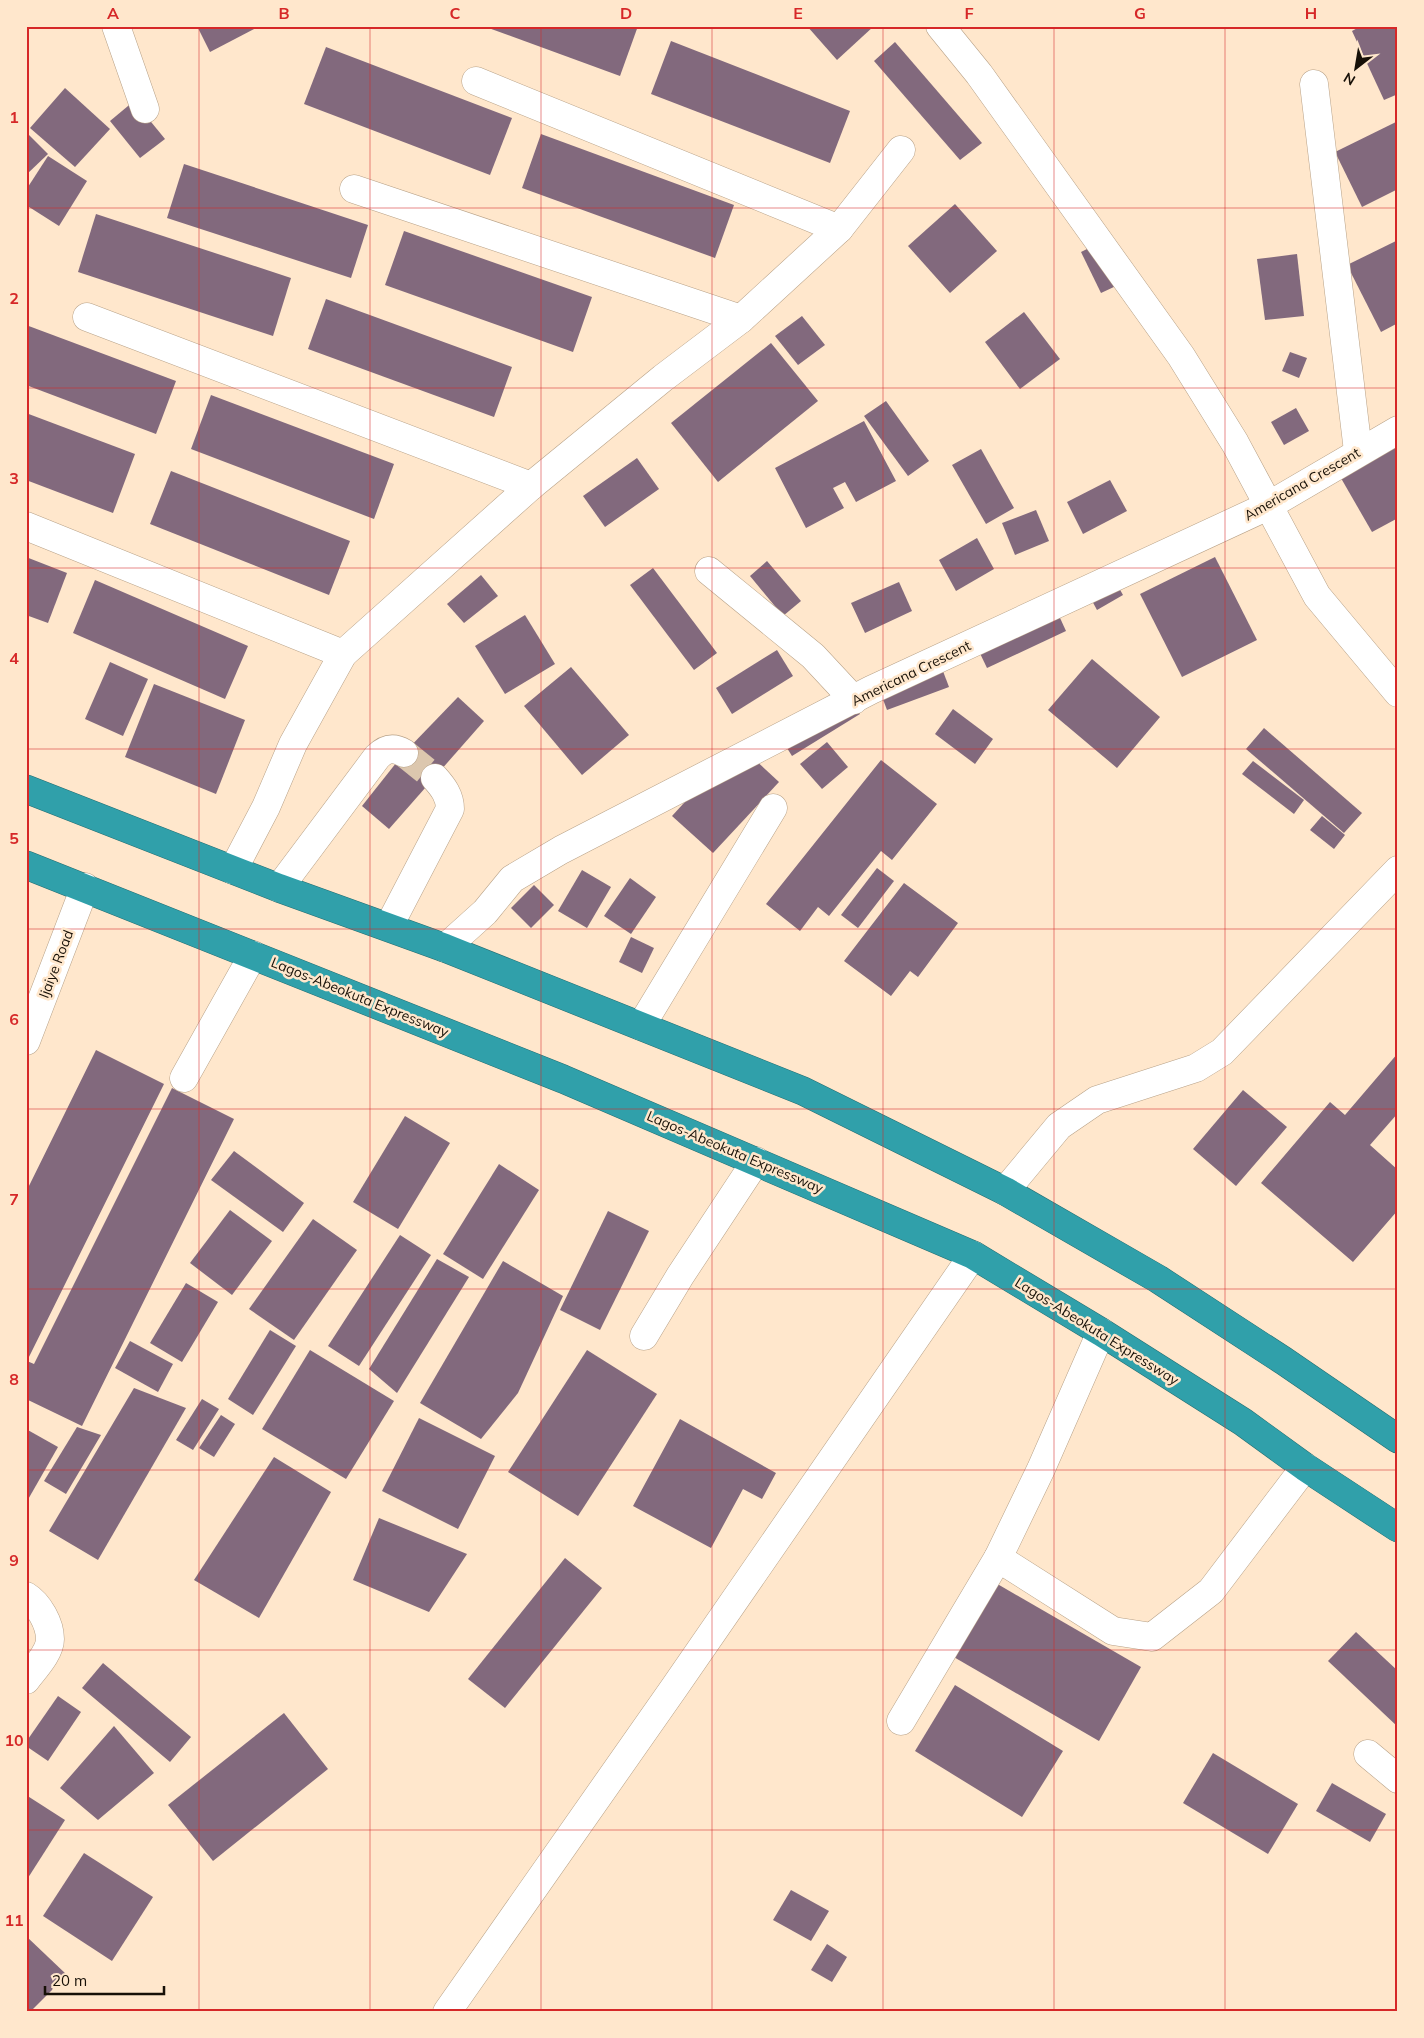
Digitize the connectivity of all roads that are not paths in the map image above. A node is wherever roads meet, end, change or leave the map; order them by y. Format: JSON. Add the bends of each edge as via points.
{"nodes":[{"id":1,"x":116,"y":26,"type":"edge"},
{"id":2,"x":940,"y":26,"type":"edge"},
{"id":3,"x":476,"y":82,"type":"dead end"},
{"id":4,"x":1314,"y":84,"type":"dead end"},
{"id":5,"x":145,"y":109,"type":"dead end"},
{"id":6,"x":901,"y":150,"type":"dead end"},
{"id":7,"x":354,"y":189,"type":"dead end"},
{"id":8,"x":839,"y":228,"type":"junction"},
{"id":9,"x":87,"y":317,"type":"dead end"},
{"id":10,"x":741,"y":319,"type":"junction"},
{"id":11,"x":1398,"y":430,"type":"edge"},
{"id":12,"x":1358,"y":451,"type":"junction"},
{"id":13,"x":531,"y":486,"type":"junction"},
{"id":14,"x":1268,"y":506,"type":"junction"},
{"id":15,"x":26,"y":526,"type":"edge"},
{"id":16,"x":709,"y":571,"type":"dead end"},
{"id":17,"x":343,"y":654,"type":"junction"},
{"id":18,"x":1398,"y":693,"type":"edge"},
{"id":19,"x":854,"y":700,"type":"junction"},
{"id":20,"x":404,"y":753,"type":"tunnel mouth"},
{"id":21,"x":434,"y":778,"type":"tunnel mouth"},
{"id":22,"x":26,"y":789,"type":"edge"},
{"id":23,"x":773,"y":808,"type":"dead end"},
{"id":24,"x":26,"y":865,"type":"edge"},
{"id":25,"x":234,"y":870,"type":"junction"},
{"id":26,"x":1398,"y":870,"type":"edge"},
{"id":27,"x":86,"y":887,"type":"junction"},
{"id":28,"x":279,"y":888,"type":"junction"},
{"id":29,"x":389,"y":926,"type":"junction"},
{"id":30,"x":445,"y":948,"type":"junction"},
{"id":31,"x":253,"y":954,"type":"junction"},
{"id":32,"x":641,"y":1026,"type":"junction"},
{"id":33,"x":28,"y":1033,"type":"edge"},
{"id":34,"x":184,"y":1078,"type":"dead end"},
{"id":35,"x":756,"y":1162,"type":"junction"},
{"id":36,"x":1005,"y":1191,"type":"junction"},
{"id":37,"x":973,"y":1254,"type":"junction"},
{"id":38,"x":1101,"y":1332,"type":"junction"},
{"id":39,"x":644,"y":1336,"type":"dead end"},
{"id":40,"x":1394,"y":1431,"type":"edge"},
{"id":41,"x":1305,"y":1468,"type":"junction"},
{"id":42,"x":1398,"y":1528,"type":"edge"},
{"id":43,"x":998,"y":1558,"type":"junction"},
{"id":44,"x":26,"y":1596,"type":"edge"},
{"id":45,"x":26,"y":1680,"type":"edge"},
{"id":46,"x":901,"y":1721,"type":"dead end"},
{"id":47,"x":1368,"y":1754,"type":"dead end"},
{"id":48,"x":1398,"y":1778,"type":"edge"},
{"id":49,"x":446,"y":2012,"type":"edge"}],
"edges":[{"from":1,"to":5,"type":"street"},
{"from":2,"to":14,"type":"street","via":[[985,82],[1181,356],[1235,442]]},
{"from":3,"to":8,"type":"street"},
{"from":4,"to":12,"type":"street"},
{"from":6,"to":8,"type":"street"},
{"from":7,"to":10,"type":"street"},
{"from":8,"to":10,"type":"street"},
{"from":9,"to":13,"type":"street"},
{"from":10,"to":13,"type":"street"},
{"from":11,"to":12,"type":"street","name":"Americana Crescent"},
{"from":12,"to":14,"type":"street","name":"Americana Crescent"},
{"from":13,"to":17,"type":"street"},
{"from":14,"to":18,"type":"street","via":[[1317,596]]},
{"from":14,"to":19,"type":"street","name":"Americana Crescent"},
{"from":15,"to":17,"type":"street"},
{"from":16,"to":19,"type":"street","via":[[813,656]]},
{"from":17,"to":25,"type":"street","via":[[294,744]]},
{"from":19,"to":30,"type":"street","name":"Americana Crescent","via":[[561,850],[512,879],[485,912]]},
{"from":20,"to":28,"type":"street","via":[[391,749],[377,756]]},
{"from":21,"to":29,"type":"street","via":[[443,787],[450,809]]},
{"from":22,"to":25,"type":"highway"},
{"from":23,"to":32,"type":"street"},
{"from":24,"to":27,"type":"highway","name":"Lagos-Abeokuta Expressway"},
{"from":25,"to":28,"type":"highway"},
{"from":26,"to":36,"type":"street","via":[[1222,1052],[1196,1068],[1097,1100],[1059,1126]]},
{"from":27,"to":31,"type":"highway","name":"Lagos-Abeokuta Expressway"},
{"from":27,"to":33,"type":"street","name":"Ijaiye Road"},
{"from":28,"to":29,"type":"highway"},
{"from":29,"to":30,"type":"highway"},
{"from":30,"to":32,"type":"highway"},
{"from":31,"to":34,"type":"street"},
{"from":31,"to":35,"type":"highway","name":"Lagos-Abeokuta Expressway","via":[[563,1078]]},
{"from":32,"to":36,"type":"highway","via":[[803,1091]]},
{"from":35,"to":37,"type":"highway","name":"Lagos-Abeokuta Expressway"},
{"from":35,"to":39,"type":"street"},
{"from":36,"to":40,"type":"highway","via":[[1158,1279]]},
{"from":37,"to":38,"type":"highway","name":"Lagos-Abeokuta Expressway"},
{"from":37,"to":49,"type":"street"},
{"from":38,"to":41,"type":"highway","name":"Lagos-Abeokuta Expressway","via":[[1243,1422]]},
{"from":38,"to":43,"type":"street","via":[[1041,1470]]},
{"from":41,"to":42,"type":"highway","name":"Lagos-Abeokuta Expressway"},
{"from":41,"to":43,"type":"street","via":[[1211,1591],[1152,1637],[1113,1631]]},
{"from":43,"to":46,"type":"street"},
{"from":44,"to":45,"type":"street","via":[[44,1617],[50,1640],[44,1655]]},
{"from":47,"to":48,"type":"street"}]}
